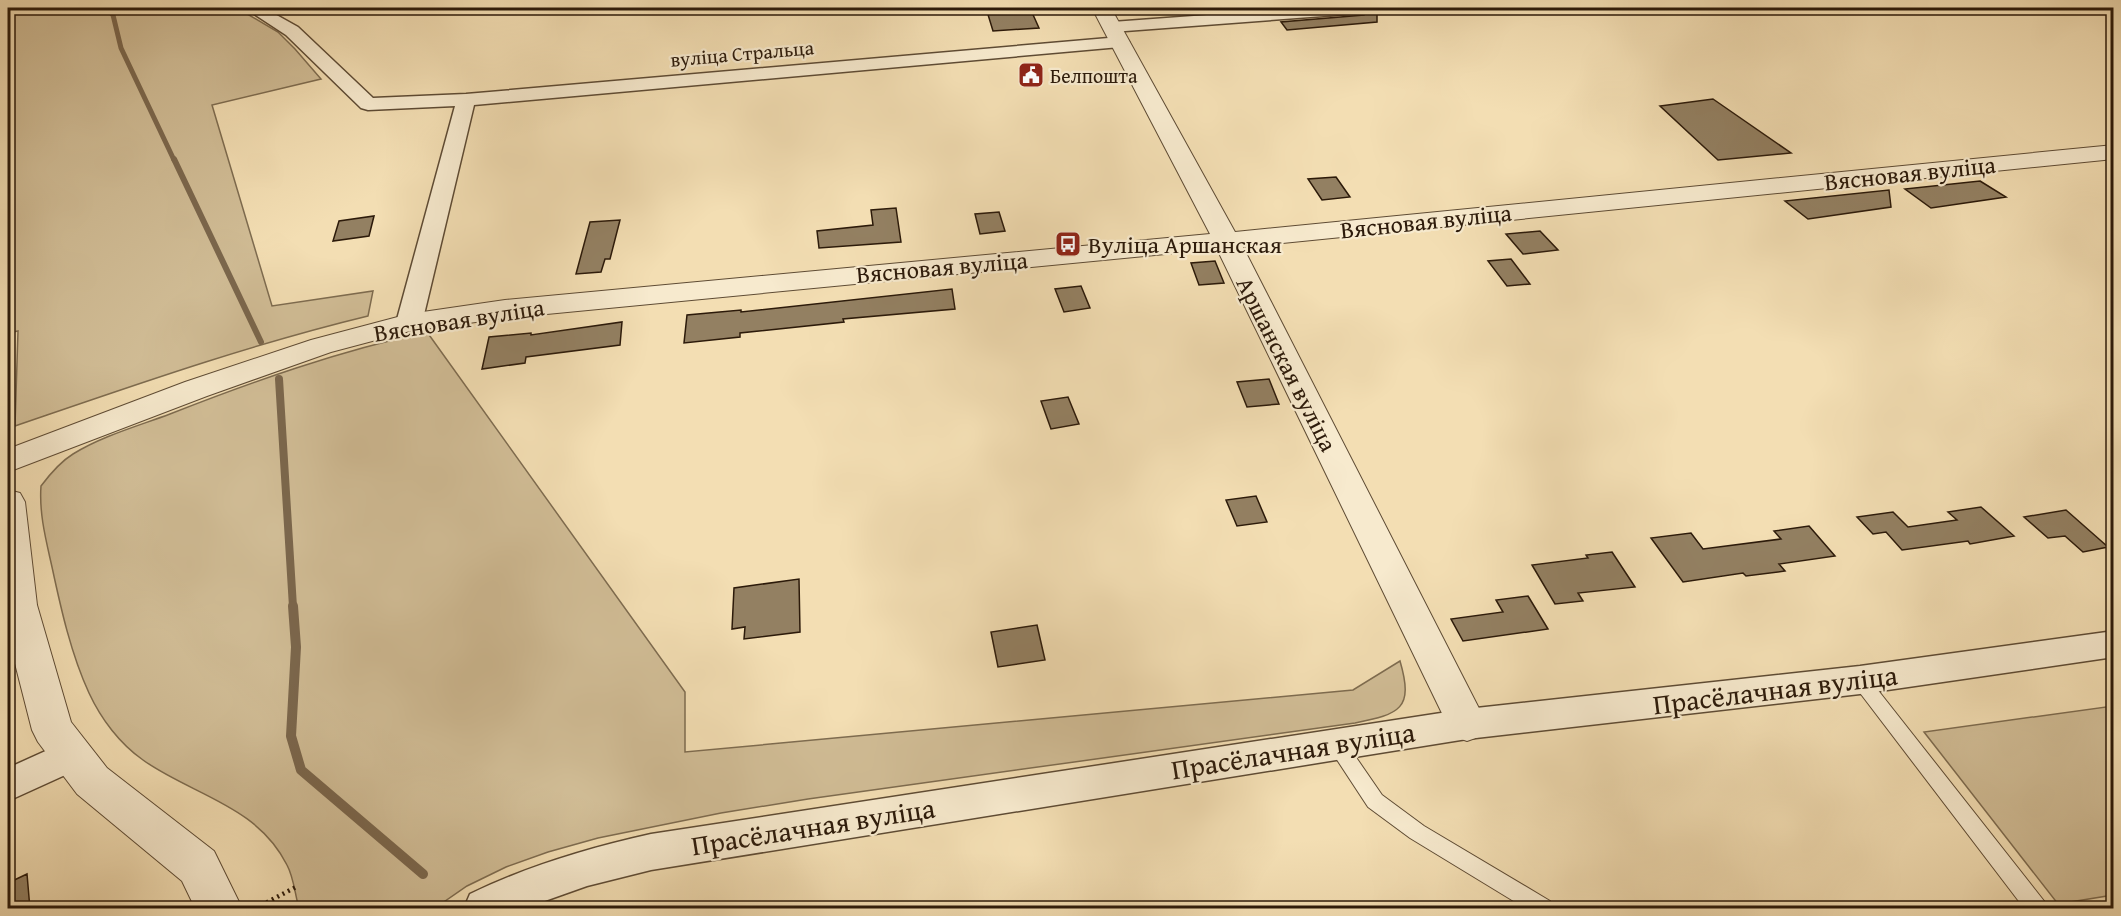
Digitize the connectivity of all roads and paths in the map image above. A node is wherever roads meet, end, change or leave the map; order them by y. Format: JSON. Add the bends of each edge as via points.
{"nodes":[{"id":1,"x":253,"y":8,"type":"edge"},
{"id":2,"x":1364,"y":8,"type":"edge"},
{"id":3,"x":1111,"y":25,"type":"edge"},
{"id":4,"x":466,"y":100,"type":"junction"},
{"id":5,"x":2114,"y":152,"type":"edge"},
{"id":6,"x":1224,"y":240,"type":"junction"},
{"id":7,"x":409,"y":323,"type":"junction"},
{"id":8,"x":8,"y":460,"type":"edge"},
{"id":9,"x":8,"y":502,"type":"edge"},
{"id":10,"x":2114,"y":644,"type":"edge"},
{"id":11,"x":1860,"y":680,"type":"junction"},
{"id":12,"x":1467,"y":724,"type":"junction"},
{"id":13,"x":1335,"y":743,"type":"junction"},
{"id":14,"x":72,"y":755,"type":"junction"},
{"id":15,"x":8,"y":785,"type":"edge"},
{"id":16,"x":298,"y":886,"type":"dead end"},
{"id":17,"x":219,"y":909,"type":"edge"},
{"id":18,"x":256,"y":909,"type":"edge"},
{"id":19,"x":484,"y":909,"type":"edge"},
{"id":20,"x":1543,"y":909,"type":"edge"},
{"id":21,"x":2037,"y":909,"type":"edge"}],
"edges":[{"from":1,"to":4,"type":"street","name":"вуліца Стральца","via":[[292,32],[368,104]]},
{"from":2,"to":3,"type":"street","name":"вуліца Стральца"},
{"from":3,"to":4,"type":"street","name":"вуліца Стральца"},
{"from":3,"to":6,"type":"street","name":"Аршанская вуліца"},
{"from":4,"to":7,"type":"street"},
{"from":5,"to":6,"type":"street","name":"Вясновая вуліца"},
{"from":6,"to":7,"type":"street","name":"Вясновая вуліца","via":[[505,309]]},
{"from":6,"to":12,"type":"street","name":"Аршанская вуліца"},
{"from":7,"to":8,"type":"street","name":"Вясновая вуліца","via":[[321,346],[227,378]]},
{"from":9,"to":14,"type":"street","via":[[18,605],[53,730]]},
{"from":10,"to":11,"type":"street","name":"Прасёлачная вуліца"},
{"from":11,"to":12,"type":"street","name":"Прасёлачная вуліца"},
{"from":11,"to":21,"type":"lane"},
{"from":12,"to":13,"type":"street","name":"Прасёлачная вуліца"},
{"from":13,"to":19,"type":"street","name":"Прасёлачная вуліца","via":[[651,852],[589,865],[514,893]]},
{"from":13,"to":20,"type":"lane","via":[[1375,801],[1417,832]]},
{"from":14,"to":15,"type":"street"},
{"from":14,"to":17,"type":"street","via":[[92,781],[198,866]]},
{"from":16,"to":18,"type":"path"}]}
